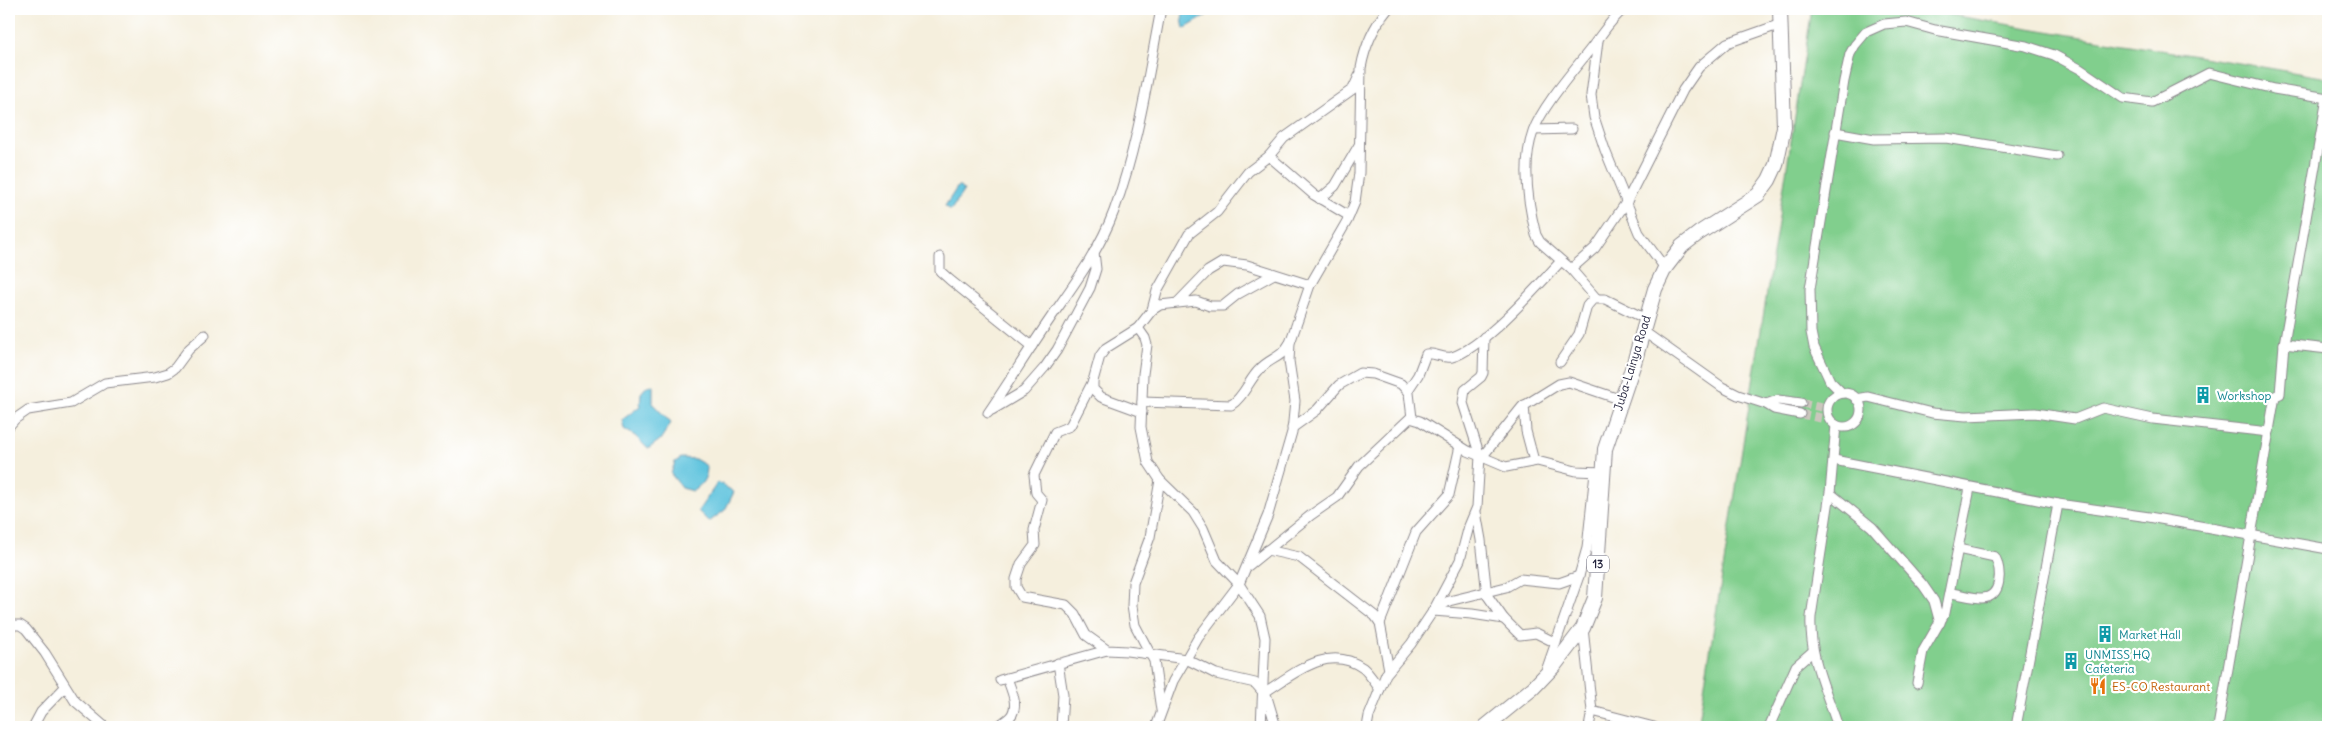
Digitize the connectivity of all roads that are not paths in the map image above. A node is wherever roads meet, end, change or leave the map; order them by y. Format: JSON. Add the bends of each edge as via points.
{"nodes":[{"id":1,"x":1161,"y":9,"type":"edge"},
{"id":2,"x":1388,"y":9,"type":"edge"},
{"id":3,"x":1624,"y":9,"type":"edge"},
{"id":4,"x":1780,"y":9,"type":"edge"},
{"id":5,"x":1781,"y":24,"type":"junction"},
{"id":6,"x":1598,"y":40,"type":"junction"},
{"id":7,"x":1361,"y":68,"type":"junction"},
{"id":8,"x":2328,"y":98,"type":"edge"},
{"id":9,"x":1572,"y":129,"type":"dead end"},
{"id":10,"x":1534,"y":130,"type":"junction"},
{"id":11,"x":1834,"y":132,"type":"junction"},
{"id":12,"x":1360,"y":143,"type":"junction"},
{"id":13,"x":1269,"y":156,"type":"junction"},
{"id":14,"x":2057,"y":156,"type":"dead end"},
{"id":15,"x":1320,"y":199,"type":"junction"},
{"id":16,"x":1627,"y":201,"type":"junction"},
{"id":17,"x":1350,"y":216,"type":"junction"},
{"id":18,"x":1094,"y":252,"type":"junction"},
{"id":19,"x":940,"y":258,"type":"dead end"},
{"id":20,"x":1561,"y":261,"type":"junction"},
{"id":21,"x":1665,"y":268,"type":"junction"},
{"id":22,"x":1571,"y":269,"type":"junction"},
{"id":23,"x":1274,"y":274,"type":"junction"},
{"id":24,"x":1310,"y":285,"type":"junction"},
{"id":25,"x":1596,"y":298,"type":"junction"},
{"id":26,"x":1179,"y":301,"type":"junction"},
{"id":27,"x":1152,"y":310,"type":"junction"},
{"id":28,"x":1645,"y":325,"type":"junction"},
{"id":29,"x":1138,"y":328,"type":"junction"},
{"id":30,"x":205,"y":335,"type":"dead end"},
{"id":31,"x":1484,"y":337,"type":"junction"},
{"id":32,"x":1290,"y":343,"type":"junction"},
{"id":33,"x":2284,"y":344,"type":"junction"},
{"id":34,"x":1032,"y":346,"type":"junction"},
{"id":35,"x":2328,"y":348,"type":"edge"},
{"id":36,"x":1560,"y":362,"type":"dead end"},
{"id":37,"x":1093,"y":381,"type":"junction"},
{"id":38,"x":1408,"y":390,"type":"junction"},
{"id":39,"x":1842,"y":394,"type":"junction"},
{"id":40,"x":1856,"y":399,"type":"junction"},
{"id":41,"x":1622,"y":400,"type":"junction"},
{"id":42,"x":1142,"y":402,"type":"junction"},
{"id":43,"x":1766,"y":404,"type":"junction"},
{"id":44,"x":1801,"y":404,"type":"tunnel mouth"},
{"id":45,"x":1524,"y":405,"type":"junction"},
{"id":46,"x":1142,"y":412,"type":"junction"},
{"id":47,"x":1800,"y":414,"type":"tunnel mouth"},
{"id":48,"x":1412,"y":418,"type":"junction"},
{"id":49,"x":1821,"y":418,"type":"tunnel mouth"},
{"id":50,"x":1834,"y":424,"type":"junction"},
{"id":51,"x":9,"y":426,"type":"edge"},
{"id":52,"x":1292,"y":428,"type":"junction"},
{"id":53,"x":2269,"y":432,"type":"junction"},
{"id":54,"x":1460,"y":446,"type":"junction"},
{"id":55,"x":1481,"y":457,"type":"junction"},
{"id":56,"x":1834,"y":460,"type":"junction"},
{"id":57,"x":1534,"y":461,"type":"junction"},
{"id":58,"x":1599,"y":472,"type":"junction"},
{"id":59,"x":1160,"y":480,"type":"junction"},
{"id":60,"x":1970,"y":488,"type":"junction"},
{"id":61,"x":1830,"y":493,"type":"junction"},
{"id":62,"x":2058,"y":504,"type":"junction"},
{"id":63,"x":1476,"y":512,"type":"junction"},
{"id":64,"x":2251,"y":535,"type":"junction"},
{"id":65,"x":2328,"y":549,"type":"edge"},
{"id":66,"x":1267,"y":550,"type":"junction"},
{"id":67,"x":1958,"y":550,"type":"junction"},
{"id":68,"x":1247,"y":566,"type":"junction"},
{"id":69,"x":1580,"y":576,"type":"junction"},
{"id":70,"x":1239,"y":584,"type":"junction"},
{"id":71,"x":1486,"y":592,"type":"junction"},
{"id":72,"x":1950,"y":593,"type":"junction"},
{"id":73,"x":1433,"y":610,"type":"junction"},
{"id":74,"x":1504,"y":619,"type":"junction"},
{"id":75,"x":1380,"y":623,"type":"junction"},
{"id":76,"x":1940,"y":623,"type":"junction"},
{"id":77,"x":9,"y":625,"type":"edge"},
{"id":78,"x":1584,"y":628,"type":"junction"},
{"id":79,"x":1556,"y":642,"type":"junction"},
{"id":80,"x":1107,"y":650,"type":"junction"},
{"id":81,"x":1812,"y":652,"type":"junction"},
{"id":82,"x":1151,"y":654,"type":"junction"},
{"id":83,"x":1186,"y":659,"type":"junction"},
{"id":84,"x":1058,"y":663,"type":"junction"},
{"id":85,"x":1389,"y":670,"type":"junction"},
{"id":86,"x":1545,"y":676,"type":"junction"},
{"id":87,"x":1917,"y":683,"type":"dead end"},
{"id":88,"x":65,"y":687,"type":"junction"},
{"id":89,"x":1380,"y":689,"type":"junction"},
{"id":90,"x":1264,"y":690,"type":"junction"},
{"id":91,"x":1162,"y":710,"type":"junction"},
{"id":92,"x":1592,"y":711,"type":"junction"},
{"id":93,"x":33,"y":727,"type":"edge"},
{"id":94,"x":105,"y":727,"type":"edge"},
{"id":95,"x":997,"y":727,"type":"edge"},
{"id":96,"x":1062,"y":727,"type":"edge"},
{"id":97,"x":1156,"y":727,"type":"edge"},
{"id":98,"x":1261,"y":727,"type":"edge"},
{"id":99,"x":1276,"y":727,"type":"edge"},
{"id":100,"x":1367,"y":727,"type":"edge"},
{"id":101,"x":1485,"y":727,"type":"edge"},
{"id":102,"x":1589,"y":727,"type":"edge"},
{"id":103,"x":1654,"y":727,"type":"edge"},
{"id":104,"x":1769,"y":727,"type":"edge"},
{"id":105,"x":1838,"y":727,"type":"edge"},
{"id":106,"x":2016,"y":727,"type":"edge"},
{"id":107,"x":2218,"y":727,"type":"edge"}],
"edges":[{"from":1,"to":18,"type":"street","via":[[1125,178]]},
{"from":2,"to":7,"type":"street","via":[[1370,36]]},
{"from":3,"to":6,"type":"street","via":[[1614,17]]},
{"from":4,"to":5,"type":"main road","name":"Juba-Lainya Road","number":"13"},
{"from":5,"to":16,"type":"street","via":[[1727,43],[1700,68],[1683,90]]},
{"from":5,"to":21,"type":"main road","name":"Juba-Lainya Road","number":"13","via":[[1784,127],[1779,156],[1769,180],[1758,194],[1682,246]]},
{"from":6,"to":10,"type":"street","via":[[1554,97]]},
{"from":6,"to":16,"type":"street","via":[[1591,104],[1605,150]]},
{"from":7,"to":12,"type":"street"},
{"from":7,"to":13,"type":"street","via":[[1353,89],[1292,132]]},
{"from":8,"to":11,"type":"street","via":[[2209,73],[2152,102],[2123,98],[2054,55],[2026,46],[1906,22],[1884,24],[1866,32],[1855,45],[1850,54]]},
{"from":8,"to":33,"type":"street"},
{"from":9,"to":10,"type":"street"},
{"from":10,"to":20,"type":"street","via":[[1528,161],[1535,230],[1540,242]]},
{"from":11,"to":14,"type":"street","via":[[1874,139],[1946,138]]},
{"from":11,"to":39,"type":"street","via":[[1810,289],[1810,323],[1817,354],[1830,381]]},
{"from":12,"to":15,"type":"street","via":[[1338,181]]},
{"from":12,"to":17,"type":"street","via":[[1359,173]]},
{"from":13,"to":15,"type":"street"},
{"from":13,"to":27,"type":"street","via":[[1248,172],[1217,212],[1188,234],[1157,291]]},
{"from":15,"to":17,"type":"street"},
{"from":16,"to":21,"type":"street","via":[[1640,233]]},
{"from":16,"to":22,"type":"street","via":[[1595,248]]},
{"from":17,"to":24,"type":"street"},
{"from":18,"to":34,"type":"street"},
{"from":18,"to":34,"type":"street","via":[[1096,269],[1090,288],[1057,350],[1024,391],[988,413]]},
{"from":19,"to":34,"type":"street","via":[[940,271]]},
{"from":20,"to":22,"type":"street"},
{"from":20,"to":31,"type":"street","via":[[1528,298]]},
{"from":21,"to":28,"type":"main road","name":"Juba-Lainya Road","number":"13"},
{"from":22,"to":25,"type":"street"},
{"from":23,"to":24,"type":"street"},
{"from":23,"to":26,"type":"street","via":[[1223,306]]},
{"from":23,"to":26,"type":"street","via":[[1223,262]]},
{"from":24,"to":32,"type":"street"},
{"from":25,"to":28,"type":"street","via":[[1615,303]]},
{"from":25,"to":36,"type":"street","via":[[1587,306],[1580,331]]},
{"from":26,"to":27,"type":"street","via":[[1165,303]]},
{"from":27,"to":29,"type":"street"},
{"from":28,"to":41,"type":"main road","name":"Juba-Lainya Road","number":"13"},
{"from":28,"to":43,"type":"street","via":[[1722,387]]},
{"from":29,"to":37,"type":"street","via":[[1103,351]]},
{"from":29,"to":42,"type":"street","via":[[1147,345]]},
{"from":30,"to":51,"type":"street","via":[[168,373],[105,383],[71,402],[28,410]]},
{"from":31,"to":38,"type":"street","via":[[1468,350],[1452,357],[1426,354]]},
{"from":31,"to":55,"type":"street","via":[[1483,373],[1465,390],[1462,403]]},
{"from":32,"to":42,"type":"street","via":[[1284,354],[1260,368],[1231,405]]},
{"from":32,"to":52,"type":"street","via":[[1289,361],[1295,401]]},
{"from":33,"to":35,"type":"street"},
{"from":33,"to":53,"type":"street","via":[[2280,394],[2275,396]]},
{"from":37,"to":46,"type":"street","via":[[1094,389],[1101,397]]},
{"from":37,"to":80,"type":"street","via":[[1070,426],[1055,432],[1034,475],[1036,493],[1042,500],[1041,508],[1034,530],[1034,545],[1021,564],[1016,586],[1022,597],[1066,605],[1086,635]]},
{"from":38,"to":48,"type":"street"},
{"from":38,"to":52,"type":"street","via":[[1396,381],[1360,373],[1339,385],[1317,410]]},
{"from":39,"to":40,"type":"street"},
{"from":39,"to":50,"type":"street","via":[[1834,396],[1825,406]]},
{"from":40,"to":50,"type":"street","via":[[1861,409],[1858,420],[1847,427]]},
{"from":40,"to":53,"type":"street","via":[[1868,397],[1932,413],[1966,416],[2035,413],[2075,419],[2103,408],[2153,419]]},
{"from":41,"to":45,"type":"street","via":[[1564,382]]},
{"from":41,"to":58,"type":"main road","name":"Juba-Lainya Road","number":"13"},
{"from":42,"to":46,"type":"street"},
{"from":43,"to":44,"type":"street","via":[[1778,400]]},
{"from":43,"to":47,"type":"street","via":[[1774,409]]},
{"from":45,"to":55,"type":"street"},
{"from":45,"to":57,"type":"street","via":[[1526,431]]},
{"from":46,"to":59,"type":"street","via":[[1144,447],[1148,462]]},
{"from":48,"to":54,"type":"street"},
{"from":48,"to":66,"type":"street","via":[[1359,466],[1337,498]]},
{"from":49,"to":50,"type":"street"},
{"from":50,"to":56,"type":"street"},
{"from":52,"to":68,"type":"street","via":[[1268,515]]},
{"from":53,"to":64,"type":"street"},
{"from":54,"to":55,"type":"street"},
{"from":54,"to":75,"type":"street","via":[[1449,495],[1416,532]]},
{"from":55,"to":57,"type":"street","via":[[1506,467]]},
{"from":55,"to":63,"type":"street"},
{"from":56,"to":60,"type":"street"},
{"from":56,"to":61,"type":"street"},
{"from":57,"to":58,"type":"street","via":[[1576,471]]},
{"from":58,"to":69,"type":"street"},
{"from":58,"to":78,"type":"main road","name":"Juba-Lainya Road","number":"13","via":[[1594,598]]},
{"from":59,"to":70,"type":"street","via":[[1193,512],[1217,561]]},
{"from":59,"to":82,"type":"street","via":[[1150,537],[1132,590],[1133,620]]},
{"from":60,"to":62,"type":"street"},
{"from":60,"to":67,"type":"street"},
{"from":61,"to":76,"type":"street","via":[[1872,527],[1923,585],[1934,601]]},
{"from":61,"to":81,"type":"street","via":[[1811,617]]},
{"from":62,"to":64,"type":"street"},
{"from":62,"to":106,"type":"street"},
{"from":63,"to":71,"type":"street"},
{"from":63,"to":73,"type":"street","via":[[1463,552]]},
{"from":64,"to":65,"type":"street"},
{"from":64,"to":107,"type":"street"},
{"from":66,"to":68,"type":"street"},
{"from":66,"to":75,"type":"street","via":[[1299,557],[1371,612]]},
{"from":67,"to":72,"type":"street"},
{"from":67,"to":72,"type":"street","via":[[1995,557],[2000,573],[1998,586],[1993,594],[1983,598]]},
{"from":68,"to":70,"type":"street"},
{"from":69,"to":71,"type":"street","via":[[1559,583],[1520,579]]},
{"from":69,"to":79,"type":"street"},
{"from":70,"to":83,"type":"street"},
{"from":70,"to":90,"type":"street","via":[[1263,626]]},
{"from":71,"to":73,"type":"street","via":[[1458,598]]},
{"from":71,"to":74,"type":"street"},
{"from":72,"to":76,"type":"street"},
{"from":73,"to":74,"type":"street"},
{"from":73,"to":85,"type":"street"},
{"from":74,"to":79,"type":"street","via":[[1520,635],[1534,632]]},
{"from":75,"to":85,"type":"street"},
{"from":76,"to":87,"type":"street","via":[[1923,651]]},
{"from":77,"to":88,"type":"street","via":[[20,625],[38,641]]},
{"from":78,"to":86,"type":"main road","name":"Juba-Lainya Road","number":"13"},
{"from":78,"to":92,"type":"street"},
{"from":79,"to":86,"type":"street"},
{"from":80,"to":82,"type":"street"},
{"from":80,"to":84,"type":"street"},
{"from":81,"to":104,"type":"street","via":[[1796,666]]},
{"from":81,"to":105,"type":"street"},
{"from":82,"to":83,"type":"street"},
{"from":82,"to":91,"type":"street","via":[[1156,666]]},
{"from":83,"to":90,"type":"street","via":[[1216,674],[1248,680]]},
{"from":83,"to":91,"type":"street"},
{"from":84,"to":95,"type":"street","via":[[1003,679],[1014,697],[1014,705],[1010,717]]},
{"from":84,"to":96,"type":"street","via":[[1063,695]]},
{"from":85,"to":89,"type":"street"},
{"from":86,"to":101,"type":"main road","name":"Juba-Lainya Road","number":"13"},
{"from":88,"to":93,"type":"street","via":[[41,712]]},
{"from":88,"to":94,"type":"street","via":[[75,701]]},
{"from":89,"to":90,"type":"street","via":[[1363,668],[1345,660],[1326,658]]},
{"from":89,"to":100,"type":"street"},
{"from":90,"to":98,"type":"street"},
{"from":90,"to":99,"type":"street"},
{"from":91,"to":97,"type":"street"},
{"from":92,"to":102,"type":"street"},
{"from":92,"to":103,"type":"street"}]}
